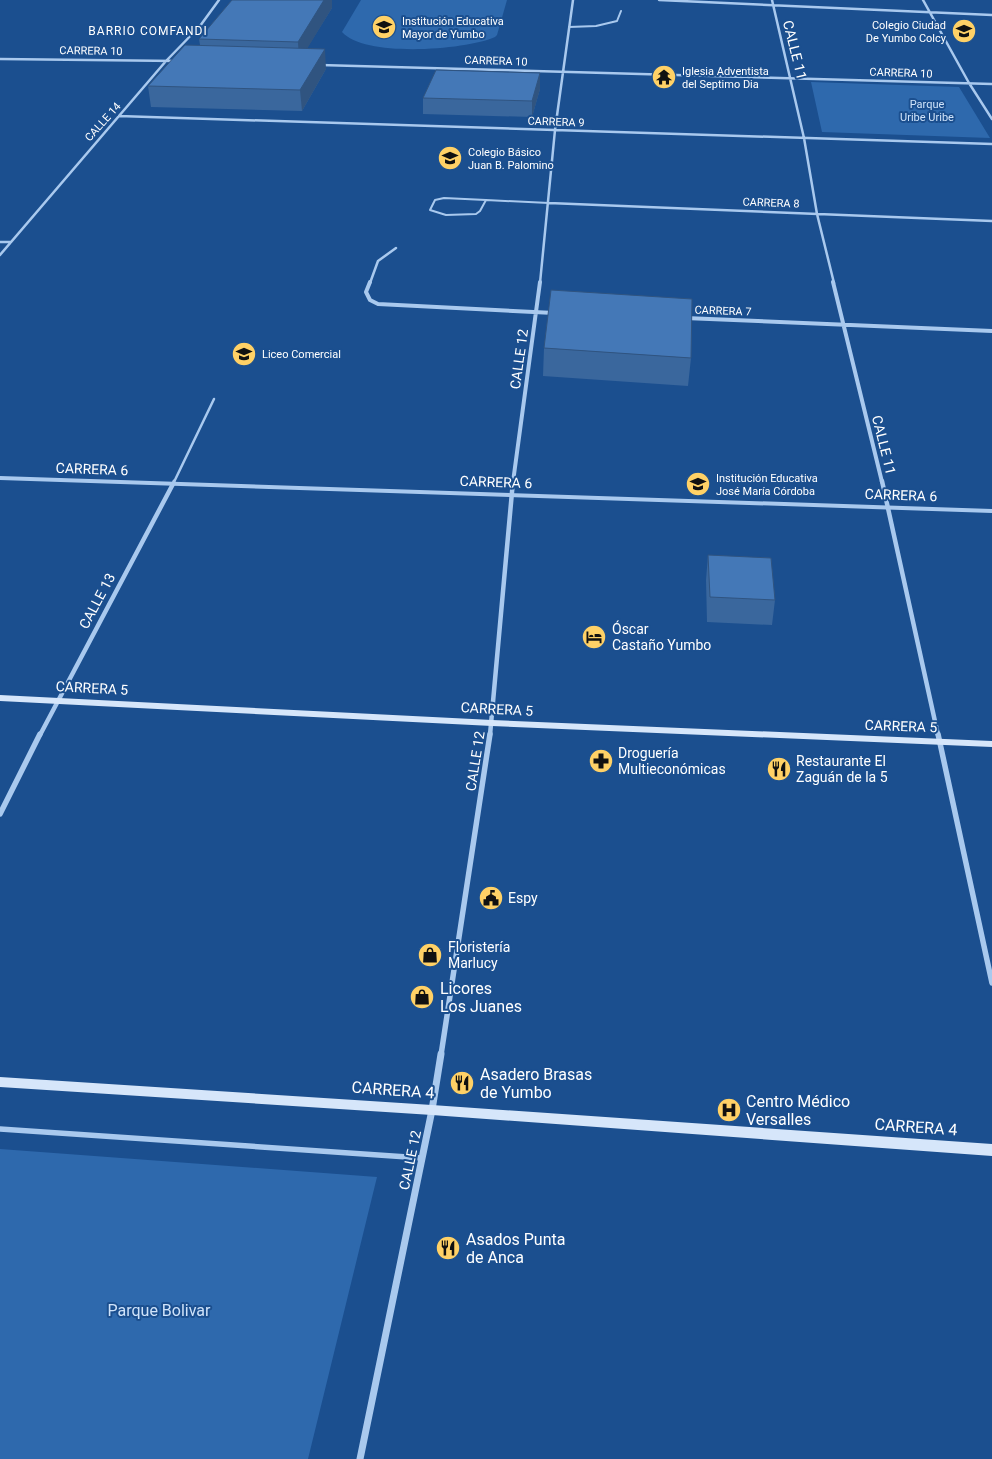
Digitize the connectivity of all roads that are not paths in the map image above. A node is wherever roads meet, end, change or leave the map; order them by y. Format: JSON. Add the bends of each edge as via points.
{"nodes":[{"id":1,"x":219,"y":0,"type":"edge"},
{"id":2,"x":573,"y":0,"type":"edge"},
{"id":3,"x":659,"y":0,"type":"edge"},
{"id":4,"x":675,"y":0,"type":"edge"},
{"id":5,"x":772,"y":0,"type":"edge"},
{"id":6,"x":923,"y":0,"type":"edge"},
{"id":7,"x":772,"y":6,"type":"junction"},
{"id":8,"x":620,"y":11,"type":"dead end"},
{"id":9,"x":930,"y":12,"type":"junction"},
{"id":10,"x":992,"y":15,"type":"edge"},
{"id":11,"x":569,"y":26,"type":"junction"},
{"id":12,"x":0,"y":59,"type":"edge"},
{"id":13,"x":166,"y":61,"type":"junction"},
{"id":14,"x":186,"y":61,"type":"edge"},
{"id":15,"x":315,"y":65,"type":"edge"},
{"id":16,"x":564,"y":72,"type":"junction"},
{"id":17,"x":791,"y":79,"type":"junction"},
{"id":18,"x":969,"y":83,"type":"junction"},
{"id":19,"x":992,"y":84,"type":"edge"},
{"id":20,"x":119,"y":116,"type":"junction"},
{"id":21,"x":992,"y":119,"type":"edge"},
{"id":22,"x":555,"y":130,"type":"junction"},
{"id":23,"x":804,"y":138,"type":"junction"},
{"id":24,"x":992,"y":144,"type":"edge"},
{"id":25,"x":486,"y":200,"type":"junction"},
{"id":26,"x":549,"y":203,"type":"junction"},
{"id":27,"x":817,"y":214,"type":"junction"},
{"id":28,"x":992,"y":221,"type":"edge"},
{"id":29,"x":0,"y":242,"type":"edge"},
{"id":30,"x":11,"y":242,"type":"junction"},
{"id":31,"x":396,"y":248,"type":"dead end"},
{"id":32,"x":0,"y":255,"type":"edge"},
{"id":33,"x":537,"y":312,"type":"junction"},
{"id":34,"x":556,"y":313,"type":"edge"},
{"id":35,"x":675,"y":318,"type":"edge"},
{"id":36,"x":844,"y":325,"type":"junction"},
{"id":37,"x":992,"y":331,"type":"edge"},
{"id":38,"x":214,"y":399,"type":"dead end"},
{"id":39,"x":0,"y":478,"type":"edge"},
{"id":40,"x":173,"y":484,"type":"junction"},
{"id":41,"x":511,"y":495,"type":"junction"},
{"id":42,"x":888,"y":507,"type":"junction"},
{"id":43,"x":992,"y":511,"type":"edge"},
{"id":44,"x":0,"y":698,"type":"edge"},
{"id":45,"x":57,"y":700,"type":"junction"},
{"id":46,"x":492,"y":723,"type":"junction"},
{"id":47,"x":939,"y":741,"type":"junction"},
{"id":48,"x":992,"y":744,"type":"edge"},
{"id":49,"x":0,"y":814,"type":"edge"},
{"id":50,"x":992,"y":983,"type":"edge"},
{"id":51,"x":0,"y":1082,"type":"edge"},
{"id":52,"x":432,"y":1110,"type":"junction"},
{"id":53,"x":0,"y":1129,"type":"edge"},
{"id":54,"x":992,"y":1150,"type":"edge"},
{"id":55,"x":422,"y":1158,"type":"junction"},
{"id":56,"x":360,"y":1459,"type":"edge"}],
"edges":[{"from":1,"to":13,"type":"street","name":"CALLE 14","via":[[200,26]]},
{"from":2,"to":11,"type":"street","name":"CALLE 12"},
{"from":3,"to":4,"type":"street"},
{"from":4,"to":7,"type":"street"},
{"from":5,"to":7,"type":"street","name":"CALLE 11"},
{"from":6,"to":9,"type":"street"},
{"from":7,"to":9,"type":"street"},
{"from":7,"to":17,"type":"street","name":"CALLE 11"},
{"from":8,"to":11,"type":"lane","via":[[617,21],[610,24]]},
{"from":9,"to":10,"type":"street"},
{"from":9,"to":18,"type":"street"},
{"from":11,"to":16,"type":"street","name":"CALLE 12"},
{"from":12,"to":13,"type":"street","name":"CARRERA 10"},
{"from":13,"to":14,"type":"street","name":"CARRERA 10"},
{"from":13,"to":20,"type":"street","name":"CALLE 14"},
{"from":15,"to":16,"type":"street","name":"CARRERA 10"},
{"from":16,"to":17,"type":"street","name":"CARRERA 10"},
{"from":16,"to":22,"type":"street","name":"CALLE 12"},
{"from":17,"to":18,"type":"street","name":"CARRERA 10"},
{"from":17,"to":23,"type":"street","name":"CALLE 11"},
{"from":18,"to":19,"type":"street","name":"CARRERA 10"},
{"from":18,"to":21,"type":"street"},
{"from":20,"to":22,"type":"street","name":"CARRERA 9"},
{"from":20,"to":30,"type":"street","name":"CALLE 14"},
{"from":22,"to":23,"type":"street","name":"CARRERA 9"},
{"from":22,"to":26,"type":"street","name":"CALLE 12"},
{"from":23,"to":24,"type":"street","name":"CARRERA 9"},
{"from":23,"to":27,"type":"street","name":"CALLE 11"},
{"from":25,"to":25,"type":"lane","via":[[480,211],[471,214],[430,210],[439,198]]},
{"from":25,"to":26,"type":"lane"},
{"from":26,"to":27,"type":"street","name":"CARRERA 8"},
{"from":26,"to":33,"type":"street","name":"CALLE 12"},
{"from":27,"to":28,"type":"street","name":"CARRERA 8"},
{"from":27,"to":36,"type":"street","name":"CALLE 11"},
{"from":29,"to":30,"type":"street"},
{"from":30,"to":32,"type":"street","name":"CALLE 14"},
{"from":31,"to":33,"type":"street","via":[[376,264],[366,292],[370,300],[378,304]]},
{"from":33,"to":34,"type":"street"},
{"from":33,"to":41,"type":"street","name":"CALLE 12"},
{"from":35,"to":36,"type":"street","name":"CARRERA 7"},
{"from":36,"to":37,"type":"street","name":"CARRERA 7"},
{"from":36,"to":42,"type":"street","name":"CALLE 11"},
{"from":38,"to":40,"type":"lane","name":"CALLE 13"},
{"from":39,"to":40,"type":"street","name":"CARRERA 6"},
{"from":40,"to":41,"type":"street","name":"CARRERA 6"},
{"from":40,"to":45,"type":"street","name":"CALLE 13"},
{"from":41,"to":42,"type":"street","name":"CARRERA 6"},
{"from":41,"to":46,"type":"street","name":"CALLE 12"},
{"from":42,"to":43,"type":"street","name":"CARRERA 6"},
{"from":42,"to":47,"type":"street","name":"CALLE 11"},
{"from":44,"to":45,"type":"main road","name":"CARRERA 5"},
{"from":45,"to":46,"type":"main road","name":"CARRERA 5"},
{"from":45,"to":49,"type":"street","name":"CALLE 13"},
{"from":46,"to":47,"type":"main road","name":"CARRERA 5"},
{"from":46,"to":52,"type":"street","name":"CALLE 12"},
{"from":47,"to":48,"type":"main road","name":"CARRERA 5"},
{"from":47,"to":50,"type":"street","name":"CALLE 11"},
{"from":51,"to":52,"type":"main road","name":"CARRERA 4"},
{"from":52,"to":54,"type":"main road","name":"CARRERA 4"},
{"from":52,"to":55,"type":"street","name":"CALLE 12"},
{"from":53,"to":55,"type":"lane"},
{"from":55,"to":56,"type":"street","name":"CALLE 12"}]}
